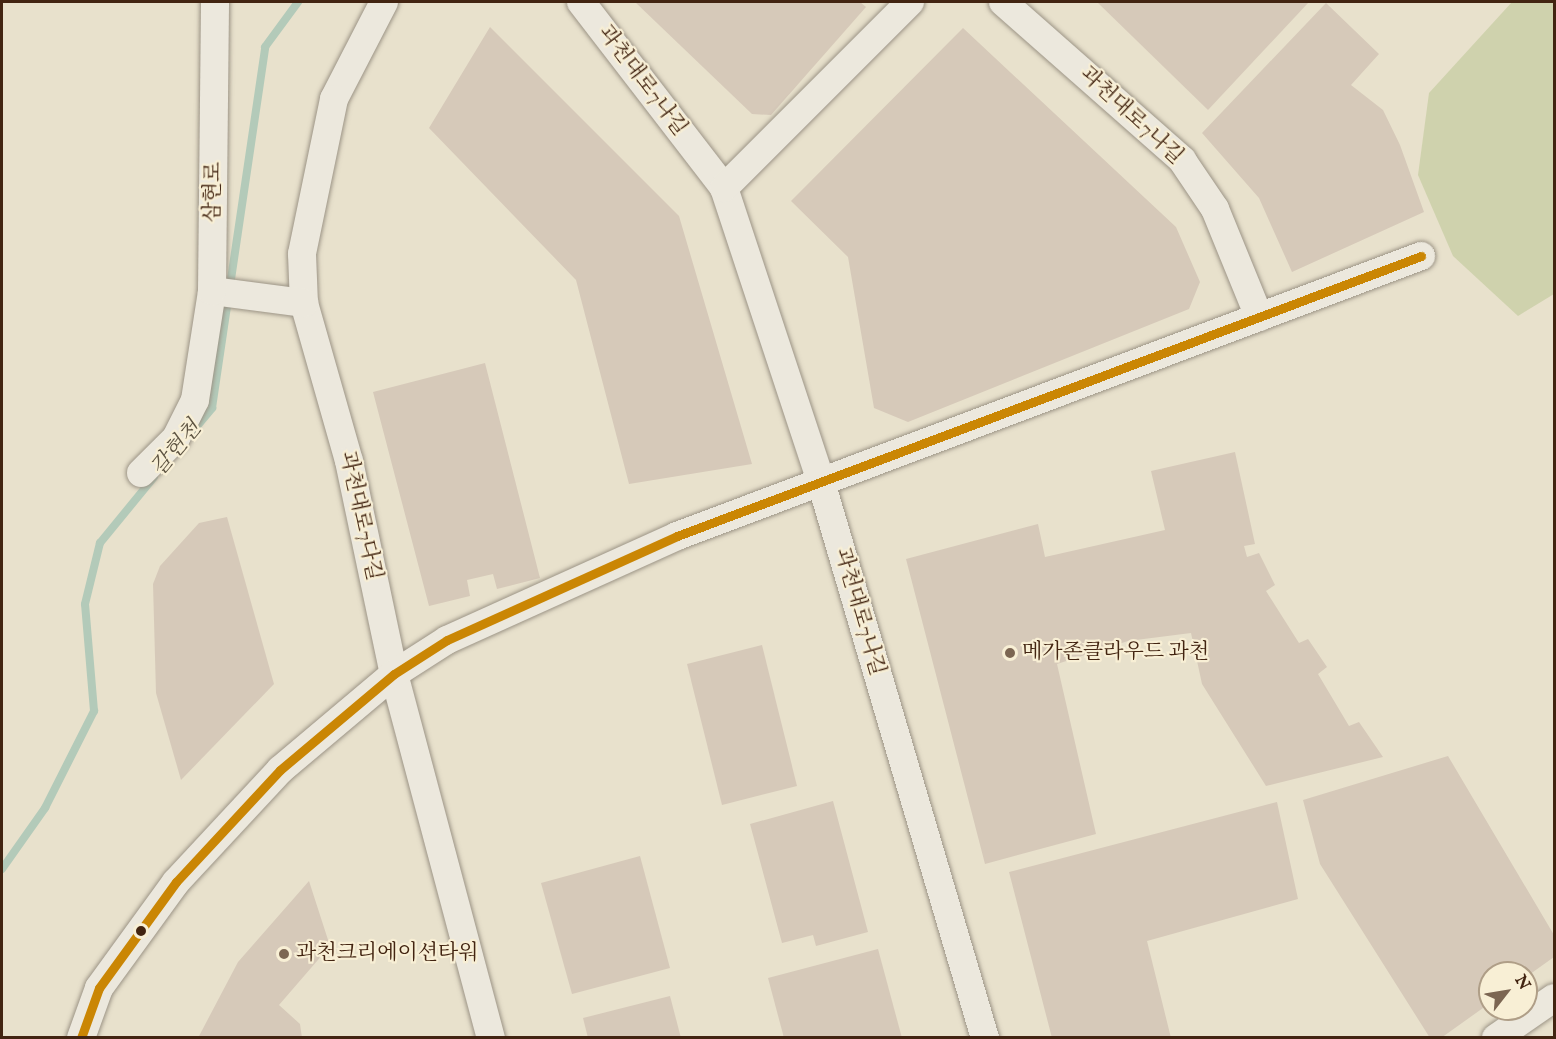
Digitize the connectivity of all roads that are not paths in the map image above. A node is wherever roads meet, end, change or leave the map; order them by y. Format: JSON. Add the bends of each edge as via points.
{"nodes":[{"id":1,"x":215,"y":2,"type":"edge"},
{"id":2,"x":384,"y":2,"type":"edge"},
{"id":3,"x":581,"y":2,"type":"edge"},
{"id":4,"x":910,"y":2,"type":"edge"},
{"id":5,"x":1004,"y":2,"type":"edge"},
{"id":6,"x":724,"y":188,"type":"junction"},
{"id":7,"x":1421,"y":256,"type":"dead end"},
{"id":8,"x":212,"y":291,"type":"junction"},
{"id":9,"x":304,"y":303,"type":"junction"},
{"id":10,"x":1259,"y":317,"type":"junction"},
{"id":11,"x":141,"y":473,"type":"dead end"},
{"id":12,"x":821,"y":482,"type":"junction"},
{"id":13,"x":394,"y":674,"type":"junction"},
{"id":14,"x":1554,"y":998,"type":"edge"},
{"id":15,"x":81,"y":1038,"type":"edge"},
{"id":16,"x":491,"y":1038,"type":"edge"},
{"id":17,"x":985,"y":1038,"type":"edge"},
{"id":18,"x":1496,"y":1038,"type":"edge"}],
"edges":[{"from":1,"to":8,"type":"street","name":"삼현로"},
{"from":2,"to":9,"type":"street","name":"과천대로7다길","via":[[334,99],[302,254]]},
{"from":3,"to":6,"type":"street","name":"과천대로7나길"},
{"from":4,"to":6,"type":"street"},
{"from":5,"to":10,"type":"street","name":"과천대로7나길","via":[[1182,160],[1215,209]]},
{"from":6,"to":12,"type":"street","name":"과천대로7나길"},
{"from":7,"to":10,"type":"street"},
{"from":8,"to":9,"type":"street"},
{"from":8,"to":11,"type":"street","name":"삼현로","via":[[195,400],[176,438]]},
{"from":9,"to":13,"type":"street","name":"과천대로7다길","via":[[349,461]]},
{"from":10,"to":12,"type":"street"},
{"from":12,"to":13,"type":"street","via":[[666,540],[447,640]]},
{"from":12,"to":17,"type":"street","name":"과천대로7나길"},
{"from":13,"to":15,"type":"street","via":[[280,770],[176,882],[99,988]]},
{"from":13,"to":16,"type":"street","name":"과천대로7다길"},
{"from":14,"to":18,"type":"street"}]}
